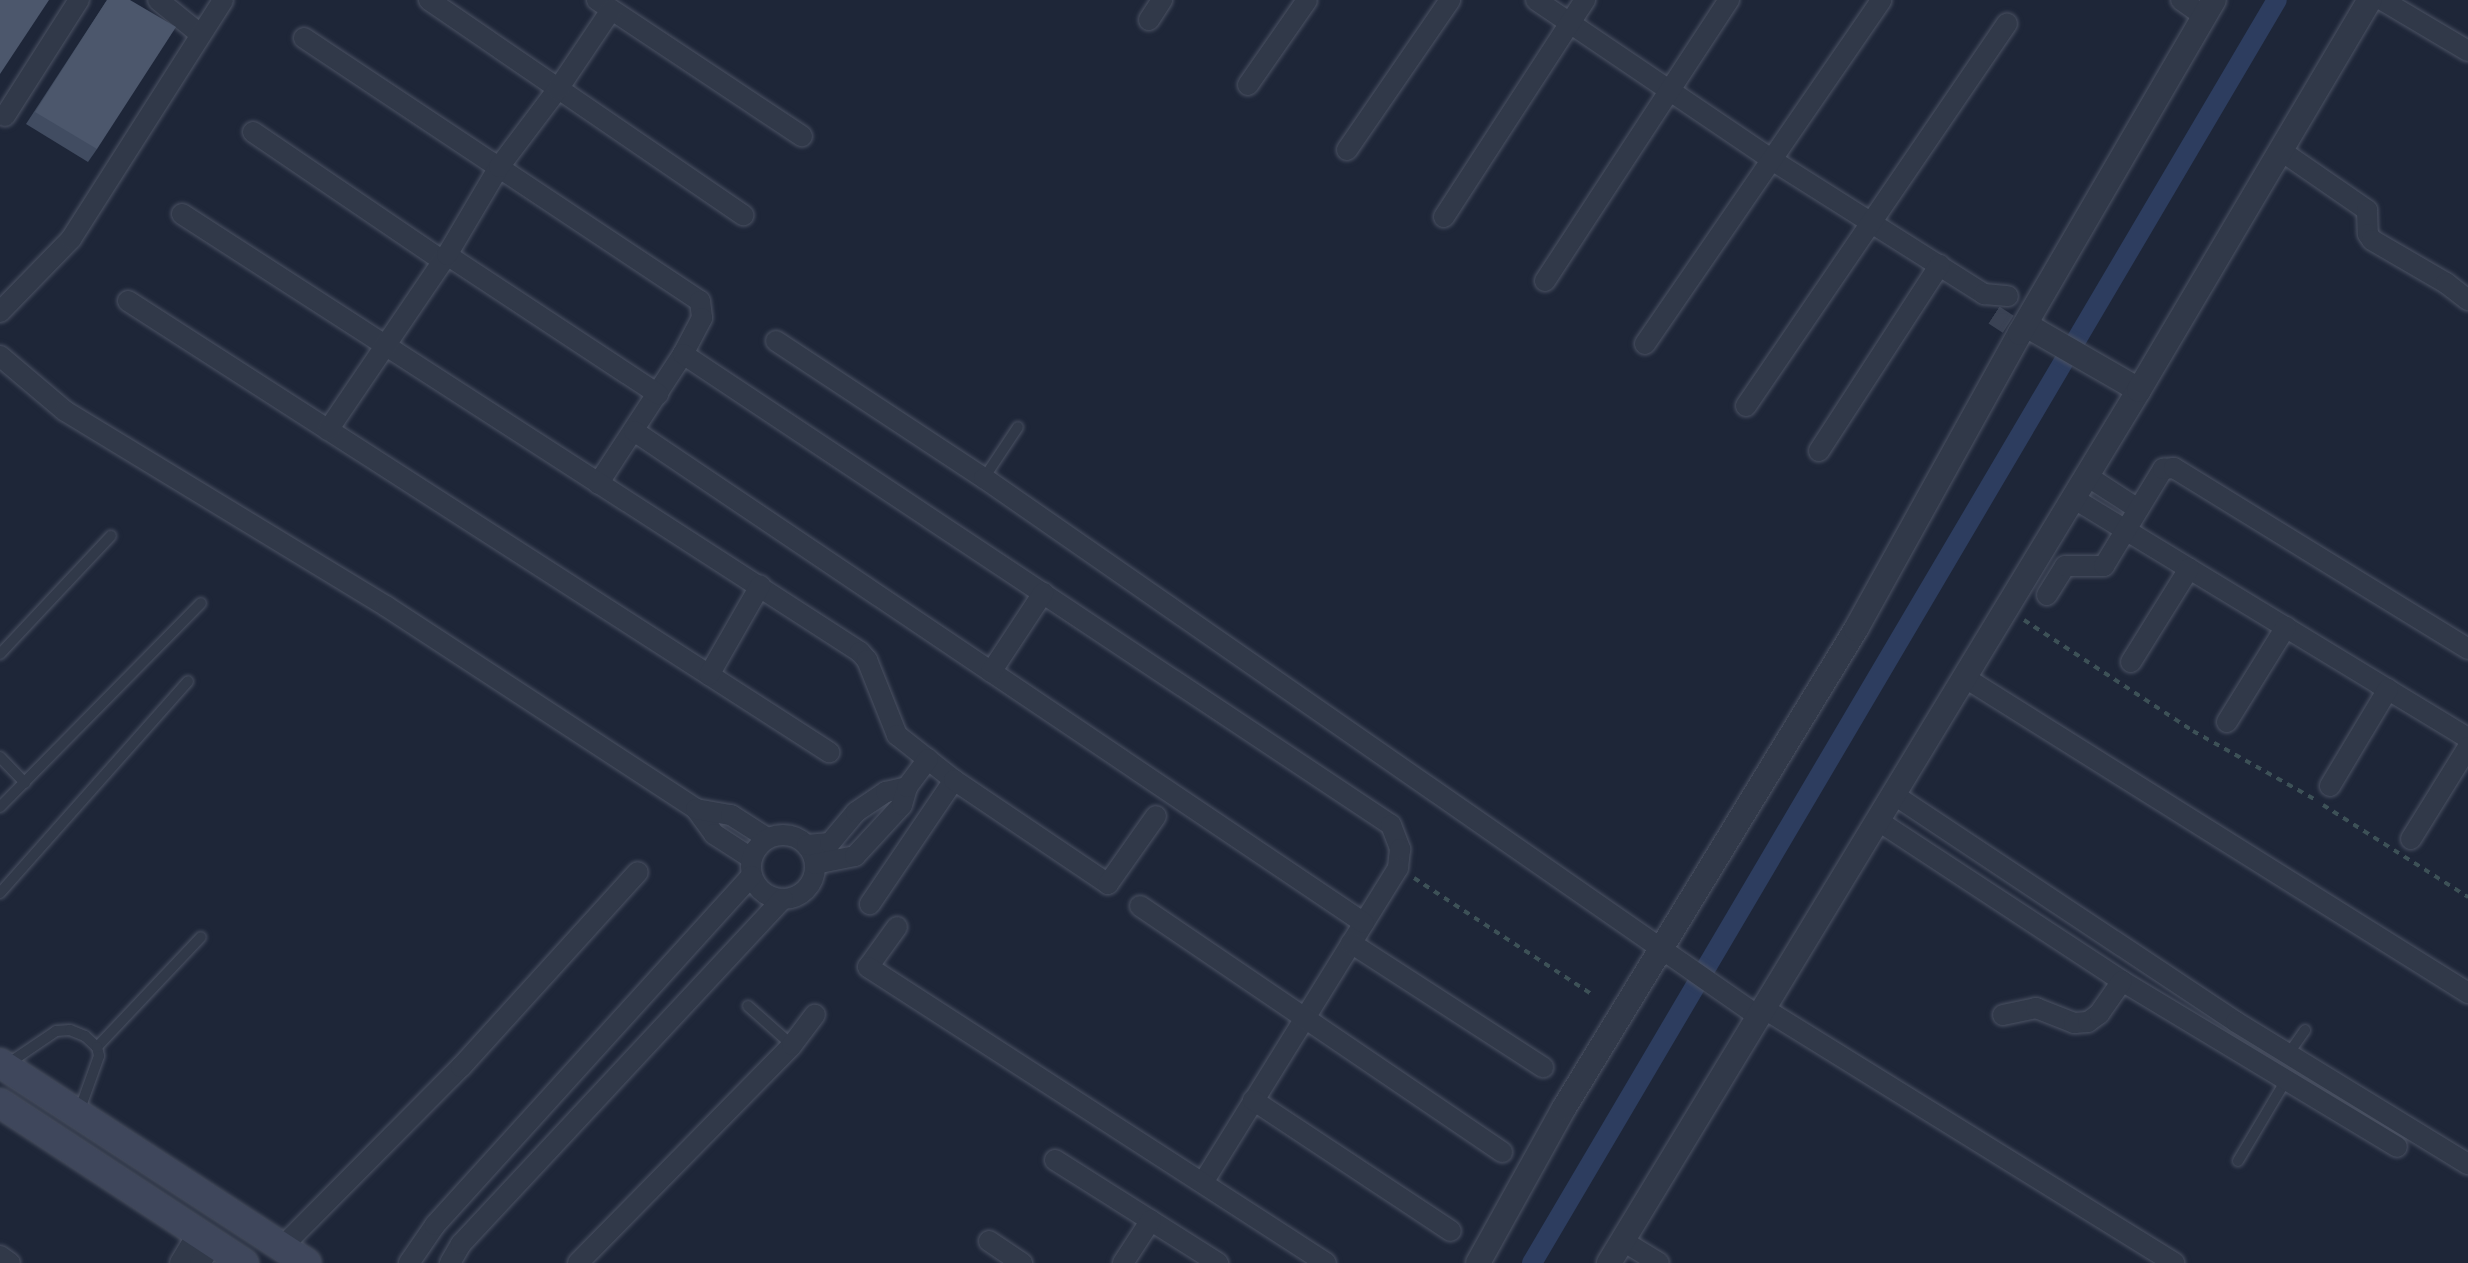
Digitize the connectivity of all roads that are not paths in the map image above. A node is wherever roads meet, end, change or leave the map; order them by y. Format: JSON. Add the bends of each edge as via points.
{"nodes":[{"id":1,"x":79,"y":0,"type":"edge"},
{"id":2,"x":158,"y":0,"type":"edge"},
{"id":3,"x":223,"y":0,"type":"edge"},
{"id":4,"x":429,"y":0,"type":"edge"},
{"id":5,"x":1162,"y":0,"type":"edge"},
{"id":6,"x":1307,"y":0,"type":"edge"},
{"id":7,"x":1450,"y":0,"type":"edge"},
{"id":8,"x":1536,"y":0,"type":"edge"},
{"id":9,"x":1585,"y":0,"type":"edge"},
{"id":10,"x":1729,"y":0,"type":"edge"},
{"id":11,"x":1881,"y":0,"type":"edge"},
{"id":12,"x":2181,"y":0,"type":"edge"},
{"id":13,"x":2370,"y":0,"type":"edge"},
{"id":14,"x":2382,"y":0,"type":"edge"},
{"id":15,"x":604,"y":5,"type":"edge"},
{"id":16,"x":2209,"y":8,"type":"edge"},
{"id":17,"x":1149,"y":20,"type":"dead end"},
{"id":18,"x":1570,"y":23,"type":"junction"},
{"id":19,"x":2007,"y":23,"type":"dead end"},
{"id":20,"x":200,"y":34,"type":"junction"},
{"id":21,"x":304,"y":38,"type":"dead end"},
{"id":22,"x":2468,"y":51,"type":"edge"},
{"id":23,"x":1248,"y":85,"type":"dead end"},
{"id":24,"x":1670,"y":88,"type":"junction"},
{"id":25,"x":558,"y":89,"type":"junction"},
{"id":26,"x":5,"y":116,"type":"dead end"},
{"id":27,"x":253,"y":132,"type":"dead end"},
{"id":28,"x":802,"y":136,"type":"dead end"},
{"id":29,"x":1347,"y":150,"type":"dead end"},
{"id":30,"x":2280,"y":150,"type":"junction"},
{"id":31,"x":1772,"y":160,"type":"junction"},
{"id":32,"x":499,"y":167,"type":"junction"},
{"id":33,"x":182,"y":214,"type":"dead end"},
{"id":34,"x":743,"y":215,"type":"dead end"},
{"id":35,"x":1444,"y":217,"type":"dead end"},
{"id":36,"x":1873,"y":222,"type":"junction"},
{"id":37,"x":445,"y":258,"type":"junction"},
{"id":38,"x":1940,"y":265,"type":"junction"},
{"id":39,"x":1545,"y":281,"type":"dead end"},
{"id":40,"x":2468,"y":300,"type":"edge"},
{"id":41,"x":128,"y":301,"type":"dead end"},
{"id":42,"x":0,"y":312,"type":"edge"},
{"id":43,"x":2018,"y":318,"type":"junction"},
{"id":44,"x":776,"y":341,"type":"dead end"},
{"id":45,"x":1645,"y":344,"type":"dead end"},
{"id":46,"x":386,"y":345,"type":"junction"},
{"id":47,"x":683,"y":354,"type":"junction"},
{"id":48,"x":0,"y":356,"type":"edge"},
{"id":49,"x":2139,"y":390,"type":"junction"},
{"id":50,"x":658,"y":394,"type":"junction"},
{"id":51,"x":1746,"y":406,"type":"dead end"},
{"id":52,"x":1018,"y":427,"type":"dead end"},
{"id":53,"x":328,"y":430,"type":"junction"},
{"id":54,"x":634,"y":431,"type":"junction"},
{"id":55,"x":1819,"y":451,"type":"dead end"},
{"id":56,"x":2087,"y":476,"type":"junction"},
{"id":57,"x":984,"y":478,"type":"junction"},
{"id":58,"x":598,"y":484,"type":"junction"},
{"id":59,"x":2073,"y":498,"type":"junction"},
{"id":60,"x":2138,"y":509,"type":"junction"},
{"id":61,"x":2126,"y":531,"type":"junction"},
{"id":62,"x":111,"y":536,"type":"dead end"},
{"id":63,"x":2189,"y":569,"type":"junction"},
{"id":64,"x":760,"y":586,"type":"junction"},
{"id":65,"x":1043,"y":593,"type":"junction"},
{"id":66,"x":2047,"y":595,"type":"dead end"},
{"id":67,"x":201,"y":603,"type":"dead end"},
{"id":68,"x":2286,"y":627,"type":"junction"},
{"id":69,"x":2468,"y":649,"type":"edge"},
{"id":70,"x":0,"y":654,"type":"edge"},
{"id":71,"x":2131,"y":662,"type":"dead end"},
{"id":72,"x":991,"y":672,"type":"junction"},
{"id":73,"x":709,"y":675,"type":"junction"},
{"id":74,"x":1964,"y":677,"type":"junction"},
{"id":75,"x":188,"y":681,"type":"dead end"},
{"id":76,"x":2388,"y":689,"type":"junction"},
{"id":77,"x":2227,"y":722,"type":"dead end"},
{"id":78,"x":2468,"y":738,"type":"edge"},
{"id":79,"x":2468,"y":747,"type":"edge"},
{"id":80,"x":829,"y":752,"type":"dead end"},
{"id":81,"x":0,"y":757,"type":"edge"},
{"id":82,"x":928,"y":759,"type":"junction"},
{"id":83,"x":954,"y":780,"type":"junction"},
{"id":84,"x":25,"y":783,"type":"junction"},
{"id":85,"x":2330,"y":786,"type":"dead end"},
{"id":86,"x":907,"y":787,"type":"junction"},
{"id":87,"x":1893,"y":794,"type":"junction"},
{"id":88,"x":0,"y":807,"type":"edge"},
{"id":89,"x":696,"y":809,"type":"junction"},
{"id":90,"x":1156,"y":816,"type":"dead end"},
{"id":91,"x":1877,"y":820,"type":"junction"},
{"id":92,"x":767,"y":838,"type":"junction"},
{"id":93,"x":2411,"y":839,"type":"dead end"},
{"id":94,"x":811,"y":855,"type":"junction"},
{"id":95,"x":751,"y":867,"type":"junction"},
{"id":96,"x":638,"y":872,"type":"dead end"},
{"id":97,"x":0,"y":893,"type":"edge"},
{"id":98,"x":783,"y":899,"type":"junction"},
{"id":99,"x":870,"y":904,"type":"dead end"},
{"id":100,"x":1140,"y":906,"type":"dead end"},
{"id":101,"x":1364,"y":923,"type":"junction"},
{"id":102,"x":897,"y":927,"type":"dead end"},
{"id":103,"x":201,"y":937,"type":"dead end"},
{"id":104,"x":1351,"y":943,"type":"junction"},
{"id":105,"x":1669,"y":955,"type":"junction"},
{"id":106,"x":2122,"y":981,"type":"junction"},
{"id":107,"x":2468,"y":993,"type":"edge"},
{"id":108,"x":748,"y":1006,"type":"dead end"},
{"id":109,"x":1755,"y":1010,"type":"junction"},
{"id":110,"x":815,"y":1015,"type":"dead end"},
{"id":111,"x":2003,"y":1015,"type":"dead end"},
{"id":112,"x":1304,"y":1018,"type":"junction"},
{"id":113,"x":2305,"y":1030,"type":"dead end"},
{"id":114,"x":792,"y":1045,"type":"junction"},
{"id":115,"x":97,"y":1047,"type":"junction"},
{"id":116,"x":2289,"y":1053,"type":"junction"},
{"id":117,"x":2,"y":1064,"type":"edge"},
{"id":118,"x":1543,"y":1067,"type":"dead end"},
{"id":119,"x":2286,"y":1080,"type":"junction"},
{"id":120,"x":1253,"y":1100,"type":"junction"},
{"id":121,"x":0,"y":1103,"type":"edge"},
{"id":122,"x":79,"y":1113,"type":"junction"},
{"id":123,"x":2397,"y":1147,"type":"dead end"},
{"id":124,"x":1502,"y":1152,"type":"dead end"},
{"id":125,"x":1055,"y":1160,"type":"dead end"},
{"id":126,"x":2238,"y":1161,"type":"dead end"},
{"id":127,"x":2468,"y":1164,"type":"edge"},
{"id":128,"x":1203,"y":1182,"type":"junction"},
{"id":129,"x":1151,"y":1220,"type":"junction"},
{"id":130,"x":435,"y":1225,"type":"junction"},
{"id":131,"x":1451,"y":1231,"type":"dead end"},
{"id":132,"x":989,"y":1241,"type":"dead end"},
{"id":133,"x":1623,"y":1241,"type":"junction"},
{"id":134,"x":461,"y":1244,"type":"junction"},
{"id":135,"x":204,"y":1246,"type":"edge"},
{"id":136,"x":282,"y":1247,"type":"junction"},
{"id":137,"x":0,"y":1256,"type":"edge"},
{"id":138,"x":10,"y":1263,"type":"edge"},
{"id":139,"x":180,"y":1263,"type":"edge"},
{"id":140,"x":244,"y":1263,"type":"edge"},
{"id":141,"x":307,"y":1263,"type":"edge"},
{"id":142,"x":409,"y":1263,"type":"edge"},
{"id":143,"x":450,"y":1263,"type":"edge"},
{"id":144,"x":578,"y":1263,"type":"edge"},
{"id":145,"x":1022,"y":1263,"type":"edge"},
{"id":146,"x":1123,"y":1263,"type":"edge"},
{"id":147,"x":1218,"y":1263,"type":"edge"},
{"id":148,"x":1326,"y":1263,"type":"edge"},
{"id":149,"x":1478,"y":1263,"type":"edge"},
{"id":150,"x":1609,"y":1263,"type":"edge"},
{"id":151,"x":1659,"y":1263,"type":"edge"},
{"id":152,"x":2174,"y":1263,"type":"edge"}],
"edges":[{"from":1,"to":26,"type":"street"},
{"from":2,"to":20,"type":"street"},
{"from":3,"to":20,"type":"street"},
{"from":4,"to":25,"type":"street"},
{"from":5,"to":17,"type":"street"},
{"from":6,"to":23,"type":"street"},
{"from":7,"to":29,"type":"street"},
{"from":8,"to":18,"type":"street"},
{"from":9,"to":18,"type":"street"},
{"from":10,"to":24,"type":"street"},
{"from":11,"to":31,"type":"street"},
{"from":12,"to":16,"type":"street"},
{"from":13,"to":30,"type":"street"},
{"from":14,"to":22,"type":"street"},
{"from":15,"to":25,"type":"street"},
{"from":15,"to":28,"type":"street"},
{"from":16,"to":43,"type":"street"},
{"from":18,"to":24,"type":"street"},
{"from":18,"to":35,"type":"street"},
{"from":19,"to":36,"type":"street"},
{"from":20,"to":42,"type":"street","via":[[71,239]]},
{"from":21,"to":32,"type":"street"},
{"from":24,"to":31,"type":"street"},
{"from":24,"to":39,"type":"street"},
{"from":25,"to":32,"type":"street"},
{"from":25,"to":34,"type":"street"},
{"from":27,"to":37,"type":"street"},
{"from":30,"to":40,"type":"street","via":[[2367,210],[2372,240]]},
{"from":30,"to":49,"type":"street"},
{"from":31,"to":36,"type":"street"},
{"from":31,"to":45,"type":"street"},
{"from":32,"to":37,"type":"street"},
{"from":32,"to":47,"type":"street","via":[[700,301],[702,318]]},
{"from":33,"to":46,"type":"street"},
{"from":36,"to":38,"type":"street"},
{"from":36,"to":51,"type":"street"},
{"from":37,"to":46,"type":"street"},
{"from":37,"to":50,"type":"street"},
{"from":38,"to":43,"type":"street"},
{"from":38,"to":55,"type":"street"},
{"from":41,"to":53,"type":"street"},
{"from":43,"to":49,"type":"street"},
{"from":43,"to":105,"type":"street","via":[[1856,629]]},
{"from":44,"to":57,"type":"street"},
{"from":46,"to":53,"type":"street"},
{"from":46,"to":58,"type":"street"},
{"from":47,"to":50,"type":"street"},
{"from":47,"to":65,"type":"street"},
{"from":48,"to":89,"type":"street","via":[[65,411],[386,606]]},
{"from":49,"to":56,"type":"street"},
{"from":50,"to":54,"type":"street"},
{"from":52,"to":57,"type":"lane"},
{"from":53,"to":73,"type":"street"},
{"from":54,"to":58,"type":"street"},
{"from":54,"to":72,"type":"street"},
{"from":56,"to":59,"type":"street"},
{"from":56,"to":60,"type":"street"},
{"from":57,"to":105,"type":"street"},
{"from":58,"to":64,"type":"street"},
{"from":59,"to":61,"type":"street"},
{"from":59,"to":74,"type":"street"},
{"from":60,"to":61,"type":"street"},
{"from":60,"to":69,"type":"street","via":[[2163,469],[2174,468]]},
{"from":61,"to":63,"type":"street"},
{"from":61,"to":66,"type":"street","via":[[2104,566],[2065,566]]},
{"from":62,"to":70,"type":"lane"},
{"from":63,"to":68,"type":"street"},
{"from":63,"to":71,"type":"street"},
{"from":64,"to":73,"type":"street"},
{"from":64,"to":82,"type":"street","via":[[867,660],[897,735]]},
{"from":65,"to":72,"type":"street"},
{"from":65,"to":101,"type":"street","via":[[1391,825],[1400,849],[1398,868]]},
{"from":67,"to":84,"type":"lane"},
{"from":68,"to":76,"type":"street"},
{"from":68,"to":77,"type":"street"},
{"from":72,"to":101,"type":"street"},
{"from":73,"to":80,"type":"street"},
{"from":74,"to":87,"type":"street"},
{"from":74,"to":107,"type":"street"},
{"from":75,"to":97,"type":"lane"},
{"from":76,"to":78,"type":"street"},
{"from":76,"to":85,"type":"street"},
{"from":79,"to":93,"type":"street"},
{"from":81,"to":84,"type":"lane"},
{"from":82,"to":83,"type":"street"},
{"from":82,"to":86,"type":"street"},
{"from":83,"to":90,"type":"street","via":[[1108,884]]},
{"from":83,"to":99,"type":"street"},
{"from":84,"to":88,"type":"lane"},
{"from":86,"to":94,"type":"street","via":[[886,792],[856,812],[830,843]]},
{"from":86,"to":94,"type":"street","via":[[902,805],[855,856]]},
{"from":87,"to":91,"type":"street"},
{"from":87,"to":116,"type":"street"},
{"from":89,"to":92,"type":"street","via":[[731,815]]},
{"from":89,"to":95,"type":"street","via":[[714,834]]},
{"from":91,"to":106,"type":"street"},
{"from":91,"to":109,"type":"street"},
{"from":92,"to":94,"type":"street","via":[[786,834]]},
{"from":92,"to":95,"type":"street"},
{"from":94,"to":98,"type":"street","via":[[814,874],[804,891]]},
{"from":95,"to":98,"type":"street","via":[[762,892]]},
{"from":95,"to":130,"type":"street"},
{"from":96,"to":136,"type":"street","via":[[461,1067]]},
{"from":98,"to":134,"type":"street"},
{"from":100,"to":112,"type":"street"},
{"from":101,"to":104,"type":"street"},
{"from":102,"to":128,"type":"street","via":[[868,967]]},
{"from":103,"to":115,"type":"lane"},
{"from":104,"to":112,"type":"street"},
{"from":104,"to":118,"type":"street"},
{"from":105,"to":109,"type":"street"},
{"from":105,"to":149,"type":"street","via":[[1564,1108]]},
{"from":106,"to":111,"type":"street","via":[[2088,1022],[2074,1023],[2036,1008]]},
{"from":106,"to":119,"type":"street"},
{"from":108,"to":114,"type":"lane"},
{"from":109,"to":133,"type":"street"},
{"from":109,"to":152,"type":"street"},
{"from":110,"to":114,"type":"street"},
{"from":112,"to":120,"type":"street"},
{"from":112,"to":124,"type":"street"},
{"from":113,"to":116,"type":"lane"},
{"from":114,"to":144,"type":"street"},
{"from":115,"to":117,"type":"lane","via":[[70,1030],[56,1031]]},
{"from":115,"to":122,"type":"lane","via":[[97,1070]]},
{"from":116,"to":127,"type":"street"},
{"from":117,"to":122,"type":"main road"},
{"from":119,"to":123,"type":"street"},
{"from":119,"to":126,"type":"lane"},
{"from":120,"to":128,"type":"street"},
{"from":120,"to":131,"type":"street"},
{"from":121,"to":135,"type":"main road"},
{"from":122,"to":136,"type":"main road"},
{"from":125,"to":129,"type":"street"},
{"from":128,"to":148,"type":"street"},
{"from":129,"to":146,"type":"street"},
{"from":129,"to":147,"type":"street"},
{"from":130,"to":134,"type":"street"},
{"from":130,"to":142,"type":"street"},
{"from":132,"to":145,"type":"street"},
{"from":133,"to":150,"type":"street"},
{"from":133,"to":151,"type":"street"},
{"from":134,"to":143,"type":"street"},
{"from":135,"to":139,"type":"street"},
{"from":135,"to":140,"type":"main road"},
{"from":136,"to":141,"type":"main road"},
{"from":137,"to":138,"type":"street"}]}
